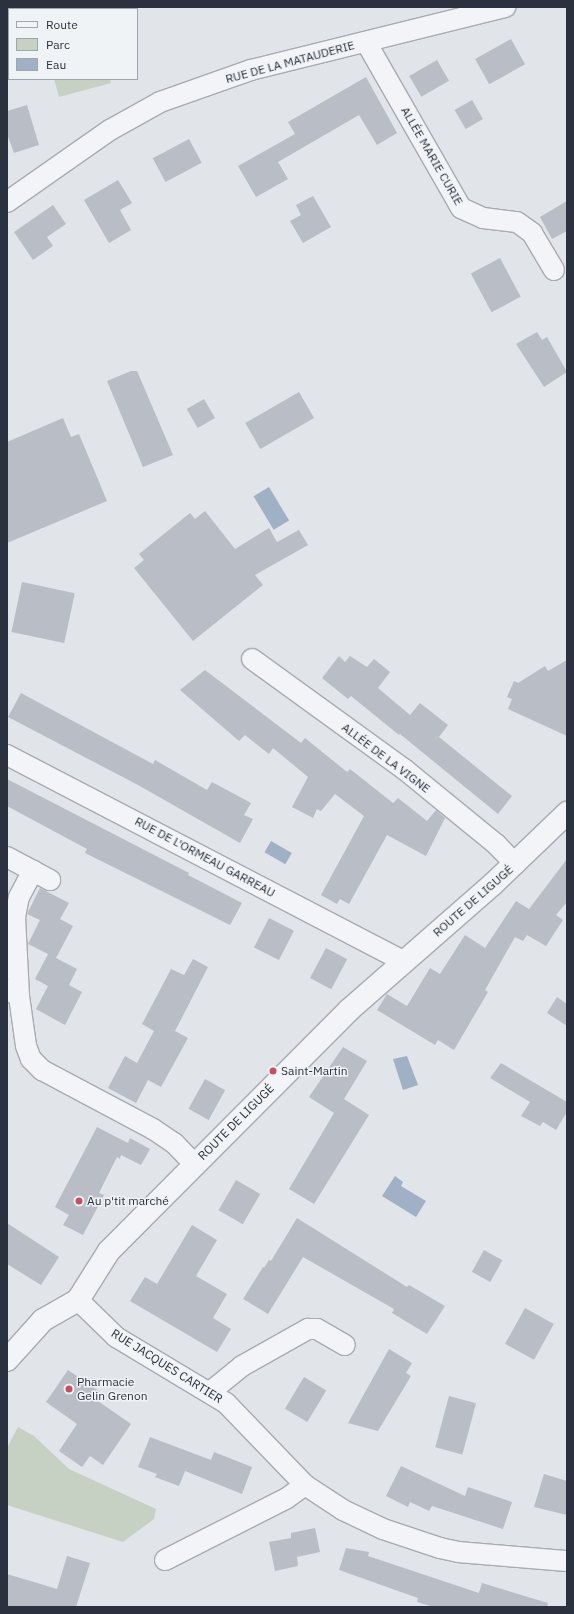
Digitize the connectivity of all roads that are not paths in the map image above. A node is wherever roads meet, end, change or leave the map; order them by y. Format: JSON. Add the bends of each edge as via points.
{"nodes":[{"id":1,"x":505,"y":7,"type":"edge"},
{"id":2,"x":366,"y":42,"type":"junction"},
{"id":3,"x":7,"y":202,"type":"edge"},
{"id":4,"x":554,"y":270,"type":"dead end"},
{"id":5,"x":252,"y":659,"type":"dead end"},
{"id":6,"x":7,"y":754,"type":"edge"},
{"id":7,"x":567,"y":813,"type":"edge"},
{"id":8,"x":7,"y":857,"type":"edge"},
{"id":9,"x":515,"y":864,"type":"junction"},
{"id":10,"x":33,"y":871,"type":"junction"},
{"id":11,"x":50,"y":880,"type":"dead end"},
{"id":12,"x":402,"y":961,"type":"junction"},
{"id":13,"x":13,"y":993,"type":"edge"},
{"id":14,"x":194,"y":1164,"type":"junction"},
{"id":15,"x":78,"y":1300,"type":"junction"},
{"id":16,"x":345,"y":1345,"type":"dead end"},
{"id":17,"x":7,"y":1360,"type":"edge"},
{"id":18,"x":210,"y":1392,"type":"junction"},
{"id":19,"x":305,"y":1485,"type":"junction"},
{"id":20,"x":165,"y":1560,"type":"dead end"},
{"id":21,"x":567,"y":1562,"type":"edge"}],
"edges":[{"from":1,"to":2,"type":"street","name":"RUE DE LA MATAUDERIE"},
{"from":2,"to":3,"type":"street","name":"RUE DE LA MATAUDERIE","via":[[250,70],[160,102],[110,130]]},
{"from":2,"to":4,"type":"street","name":"ALLÉE MARIE CURIE","via":[[461,208],[483,218],[517,222],[532,233]]},
{"from":5,"to":9,"type":"street","name":"ALLÉE DE LA VIGNE","via":[[404,769],[496,844]]},
{"from":6,"to":12,"type":"street","name":"RUE DE L'ORMEAU GARREAU"},
{"from":7,"to":9,"type":"street","name":"ROUTE DE LIGUGÉ"},
{"from":8,"to":10,"type":"street"},
{"from":9,"to":12,"type":"street","name":"ROUTE DE LIGUGÉ"},
{"from":10,"to":11,"type":"street"},
{"from":10,"to":13,"type":"street","via":[[19,897],[15,917]]},
{"from":12,"to":14,"type":"street","name":"ROUTE DE LIGUGÉ"},
{"from":13,"to":14,"type":"street","via":[[26,1046],[31,1059],[42,1070],[153,1129],[174,1144]]},
{"from":14,"to":15,"type":"street","name":"ROUTE DE LIGUGÉ","via":[[109,1251]]},
{"from":15,"to":17,"type":"street","name":"ROUTE DE LIGUGÉ","via":[[43,1320]]},
{"from":15,"to":18,"type":"street","name":"RUE JACQUES CARTIER","via":[[116,1337]]},
{"from":16,"to":18,"type":"street","via":[[317,1329],[308,1329],[242,1366]]},
{"from":18,"to":19,"type":"street","name":"RUE JACQUES CARTIER","via":[[226,1403]]},
{"from":19,"to":20,"type":"street","via":[[287,1498]]},
{"from":19,"to":21,"type":"street","name":"RUE JACQUES CARTIER","via":[[343,1510],[383,1529],[426,1544],[459,1552]]}]}
